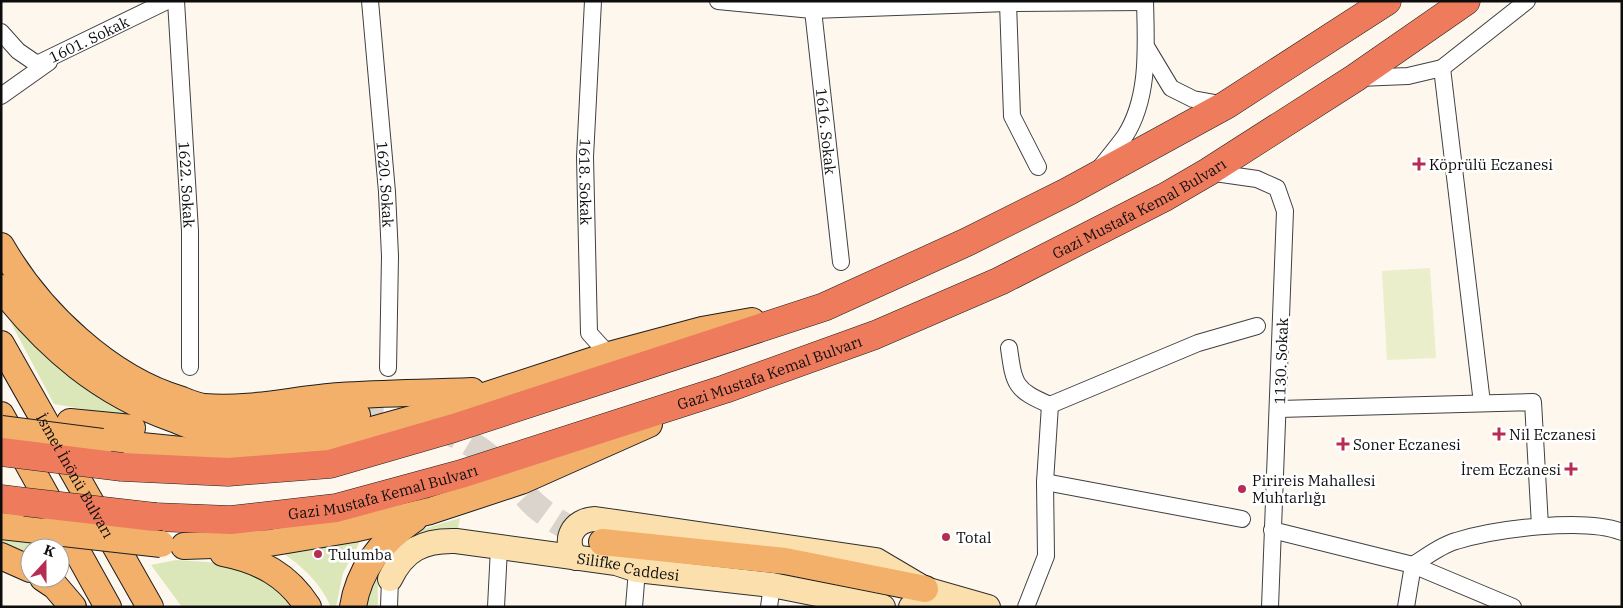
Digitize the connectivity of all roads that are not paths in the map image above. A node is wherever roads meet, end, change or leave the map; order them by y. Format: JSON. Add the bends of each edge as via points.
{"nodes":[{"id":1,"x":167,"y":1,"type":"edge"},
{"id":2,"x":176,"y":1,"type":"edge"},
{"id":3,"x":370,"y":1,"type":"edge"},
{"id":4,"x":593,"y":1,"type":"edge"},
{"id":5,"x":718,"y":1,"type":"edge"},
{"id":6,"x":1145,"y":1,"type":"edge"},
{"id":7,"x":1387,"y":1,"type":"edge"},
{"id":8,"x":1466,"y":1,"type":"edge"},
{"id":9,"x":1527,"y":1,"type":"edge"},
{"id":10,"x":1008,"y":3,"type":"junction"},
{"id":11,"x":812,"y":5,"type":"edge"},
{"id":12,"x":1,"y":32,"type":"edge"},
{"id":13,"x":1147,"y":48,"type":"junction"},
{"id":14,"x":61,"y":53,"type":"junction"},
{"id":15,"x":1442,"y":68,"type":"junction"},
{"id":16,"x":1355,"y":78,"type":"junction"},
{"id":17,"x":1,"y":96,"type":"edge"},
{"id":18,"x":1226,"y":105,"type":"junction"},
{"id":19,"x":1038,"y":167,"type":"dead end"},
{"id":20,"x":1208,"y":172,"type":"junction"},
{"id":21,"x":1093,"y":177,"type":"junction"},
{"id":22,"x":1,"y":246,"type":"edge"},
{"id":23,"x":841,"y":262,"type":"dead end"},
{"id":24,"x":1,"y":288,"type":"edge"},
{"id":25,"x":824,"y":307,"type":"junction"},
{"id":26,"x":1257,"y":326,"type":"dead end"},
{"id":27,"x":1,"y":344,"type":"edge"},
{"id":28,"x":1009,"y":348,"type":"dead end"},
{"id":29,"x":609,"y":355,"type":"junction"},
{"id":30,"x":190,"y":367,"type":"dead end"},
{"id":31,"x":388,"y":368,"type":"dead end"},
{"id":32,"x":724,"y":389,"type":"junction"},
{"id":33,"x":496,"y":391,"type":"junction"},
{"id":34,"x":1482,"y":403,"type":"junction"},
{"id":35,"x":1050,"y":405,"type":"junction"},
{"id":36,"x":1279,"y":409,"type":"junction"},
{"id":37,"x":1,"y":415,"type":"edge"},
{"id":38,"x":357,"y":415,"type":"tunnel mouth"},
{"id":39,"x":1,"y":429,"type":"edge"},
{"id":40,"x":208,"y":432,"type":"junction"},
{"id":41,"x":1,"y":452,"type":"edge"},
{"id":42,"x":1045,"y":482,"type":"junction"},
{"id":43,"x":13,"y":501,"type":"edge"},
{"id":44,"x":430,"y":511,"type":"junction"},
{"id":45,"x":1242,"y":519,"type":"dead end"},
{"id":46,"x":1,"y":526,"type":"edge"},
{"id":47,"x":1540,"y":526,"type":"junction"},
{"id":48,"x":1272,"y":530,"type":"junction"},
{"id":49,"x":1622,"y":532,"type":"edge"},
{"id":50,"x":602,"y":542,"type":"tunnel mouth"},
{"id":51,"x":172,"y":545,"type":"junction"},
{"id":52,"x":499,"y":548,"type":"junction"},
{"id":53,"x":1,"y":556,"type":"edge"},
{"id":54,"x":576,"y":558,"type":"junction"},
{"id":55,"x":20,"y":565,"type":"edge"},
{"id":56,"x":1413,"y":565,"type":"junction"},
{"id":57,"x":637,"y":570,"type":"junction"},
{"id":58,"x":390,"y":579,"type":"joint"},
{"id":59,"x":57,"y":588,"type":"edge"},
{"id":60,"x":771,"y":596,"type":"edge"},
{"id":61,"x":918,"y":598,"type":"edge"},
{"id":62,"x":150,"y":605,"type":"edge"},
{"id":63,"x":73,"y":607,"type":"edge"},
{"id":64,"x":108,"y":607,"type":"edge"},
{"id":65,"x":308,"y":607,"type":"edge"},
{"id":66,"x":353,"y":607,"type":"edge"},
{"id":67,"x":388,"y":607,"type":"edge"},
{"id":68,"x":496,"y":607,"type":"edge"},
{"id":69,"x":634,"y":607,"type":"edge"},
{"id":70,"x":883,"y":607,"type":"edge"},
{"id":71,"x":988,"y":607,"type":"edge"},
{"id":72,"x":1026,"y":607,"type":"edge"},
{"id":73,"x":1270,"y":607,"type":"edge"},
{"id":74,"x":1406,"y":607,"type":"edge"},
{"id":75,"x":1513,"y":607,"type":"edge"}],
"edges":[{"from":1,"to":14,"type":"street","name":"1601. Sokak"},
{"from":2,"to":30,"type":"street","name":"1622. Sokak","via":[[190,231]]},
{"from":3,"to":31,"type":"street","name":"1620. Sokak","via":[[388,192]]},
{"from":4,"to":29,"type":"street","name":"1618. Sokak","via":[[585,157],[589,333]]},
{"from":5,"to":11,"type":"street"},
{"from":6,"to":10,"type":"street"},
{"from":6,"to":13,"type":"street"},
{"from":7,"to":18,"type":"highway"},
{"from":8,"to":16,"type":"highway","name":"Gazi Mustafa Kemal Bulvarı"},
{"from":9,"to":15,"type":"street"},
{"from":10,"to":11,"type":"street"},
{"from":10,"to":19,"type":"street","via":[[1012,116]]},
{"from":11,"to":23,"type":"street","name":"1616. Sokak"},
{"from":12,"to":14,"type":"street","name":"1601. Sokak","via":[[18,51],[37,64]]},
{"from":13,"to":18,"type":"street","via":[[1170,88],[1192,99]]},
{"from":13,"to":21,"type":"street","via":[[1140,100],[1126,134]]},
{"from":14,"to":17,"type":"street"},
{"from":15,"to":16,"type":"street","via":[[1408,76]]},
{"from":15,"to":34,"type":"street"},
{"from":16,"to":20,"type":"highway","name":"Gazi Mustafa Kemal Bulvarı"},
{"from":18,"to":21,"type":"highway"},
{"from":20,"to":32,"type":"highway","name":"Gazi Mustafa Kemal Bulvarı","via":[[1088,238],[1000,281],[875,335]]},
{"from":20,"to":36,"type":"street","name":"1130. Sokak","via":[[1257,179],[1277,188],[1285,211]]},
{"from":21,"to":25,"type":"highway","via":[[968,242]]},
{"from":22,"to":33,"type":"main road","via":[[48,310],[90,350],[163,395],[203,407],[268,406],[338,396]]},
{"from":24,"to":40,"type":"main road","via":[[26,320],[87,376],[148,410]]},
{"from":25,"to":29,"type":"main road","via":[[702,330]]},
{"from":25,"to":41,"type":"highway","bridge":true,"via":[[454,428],[330,464],[228,472],[122,467]]},
{"from":26,"to":35,"type":"street","via":[[1198,343]]},
{"from":27,"to":62,"type":"main road","name":"İsmet İnönü Bulvarı"},
{"from":28,"to":35,"type":"street","via":[[1013,378],[1025,394]]},
{"from":29,"to":33,"type":"main road"},
{"from":32,"to":43,"type":"highway","name":"Gazi Mustafa Kemal Bulvarı","bridge":true,"via":[[461,474],[336,508],[231,520],[155,517]]},
{"from":32,"to":44,"type":"main road","via":[[521,481]]},
{"from":33,"to":39,"type":"main road","bridge":true,"via":[[332,442],[211,453]]},
{"from":34,"to":36,"type":"street"},
{"from":34,"to":47,"type":"street","via":[[1533,402]]},
{"from":35,"to":42,"type":"street"},
{"from":36,"to":48,"type":"street","name":"1130. Sokak"},
{"from":37,"to":40,"type":"main road"},
{"from":37,"to":64,"type":"main road"},
{"from":38,"to":40,"type":"main road","via":[[267,430]]},
{"from":42,"to":45,"type":"street"},
{"from":42,"to":72,"type":"street","via":[[1046,556]]},
{"from":44,"to":51,"type":"main road","via":[[353,529],[269,543]]},
{"from":44,"to":66,"type":"main road","via":[[398,529],[374,555],[358,585]]},
{"from":46,"to":51,"type":"main road","bridge":true},
{"from":47,"to":49,"type":"street","via":[[1607,526]]},
{"from":47,"to":56,"type":"street","via":[[1455,541]]},
{"from":48,"to":56,"type":"street"},
{"from":48,"to":73,"type":"street","name":"1130. Sokak"},
{"from":50,"to":61,"type":"main road","via":[[785,562]]},
{"from":51,"to":65,"type":"main road","via":[[245,557],[264,565],[295,588]]},
{"from":52,"to":54,"type":"street","name":"Silifke Caddesi"},
{"from":52,"to":58,"type":"street","name":"Silifke Caddesi","via":[[456,541],[431,542],[398,563]]},
{"from":52,"to":68,"type":"street"},
{"from":53,"to":55,"type":"main road"},
{"from":54,"to":57,"type":"street","name":"Silifke Caddesi","via":[[616,563]]},
{"from":54,"to":61,"type":"street","via":[[570,546],[571,533],[580,522],[595,519],[876,560]]},
{"from":56,"to":74,"type":"street"},
{"from":56,"to":75,"type":"street"},
{"from":57,"to":60,"type":"street","name":"Silifke Caddesi"},
{"from":57,"to":69,"type":"street"},
{"from":58,"to":67,"type":"street"},
{"from":59,"to":63,"type":"main road"},
{"from":60,"to":70,"type":"street","name":"Silifke Caddesi"},
{"from":61,"to":71,"type":"street","via":[[962,599]]}]}
